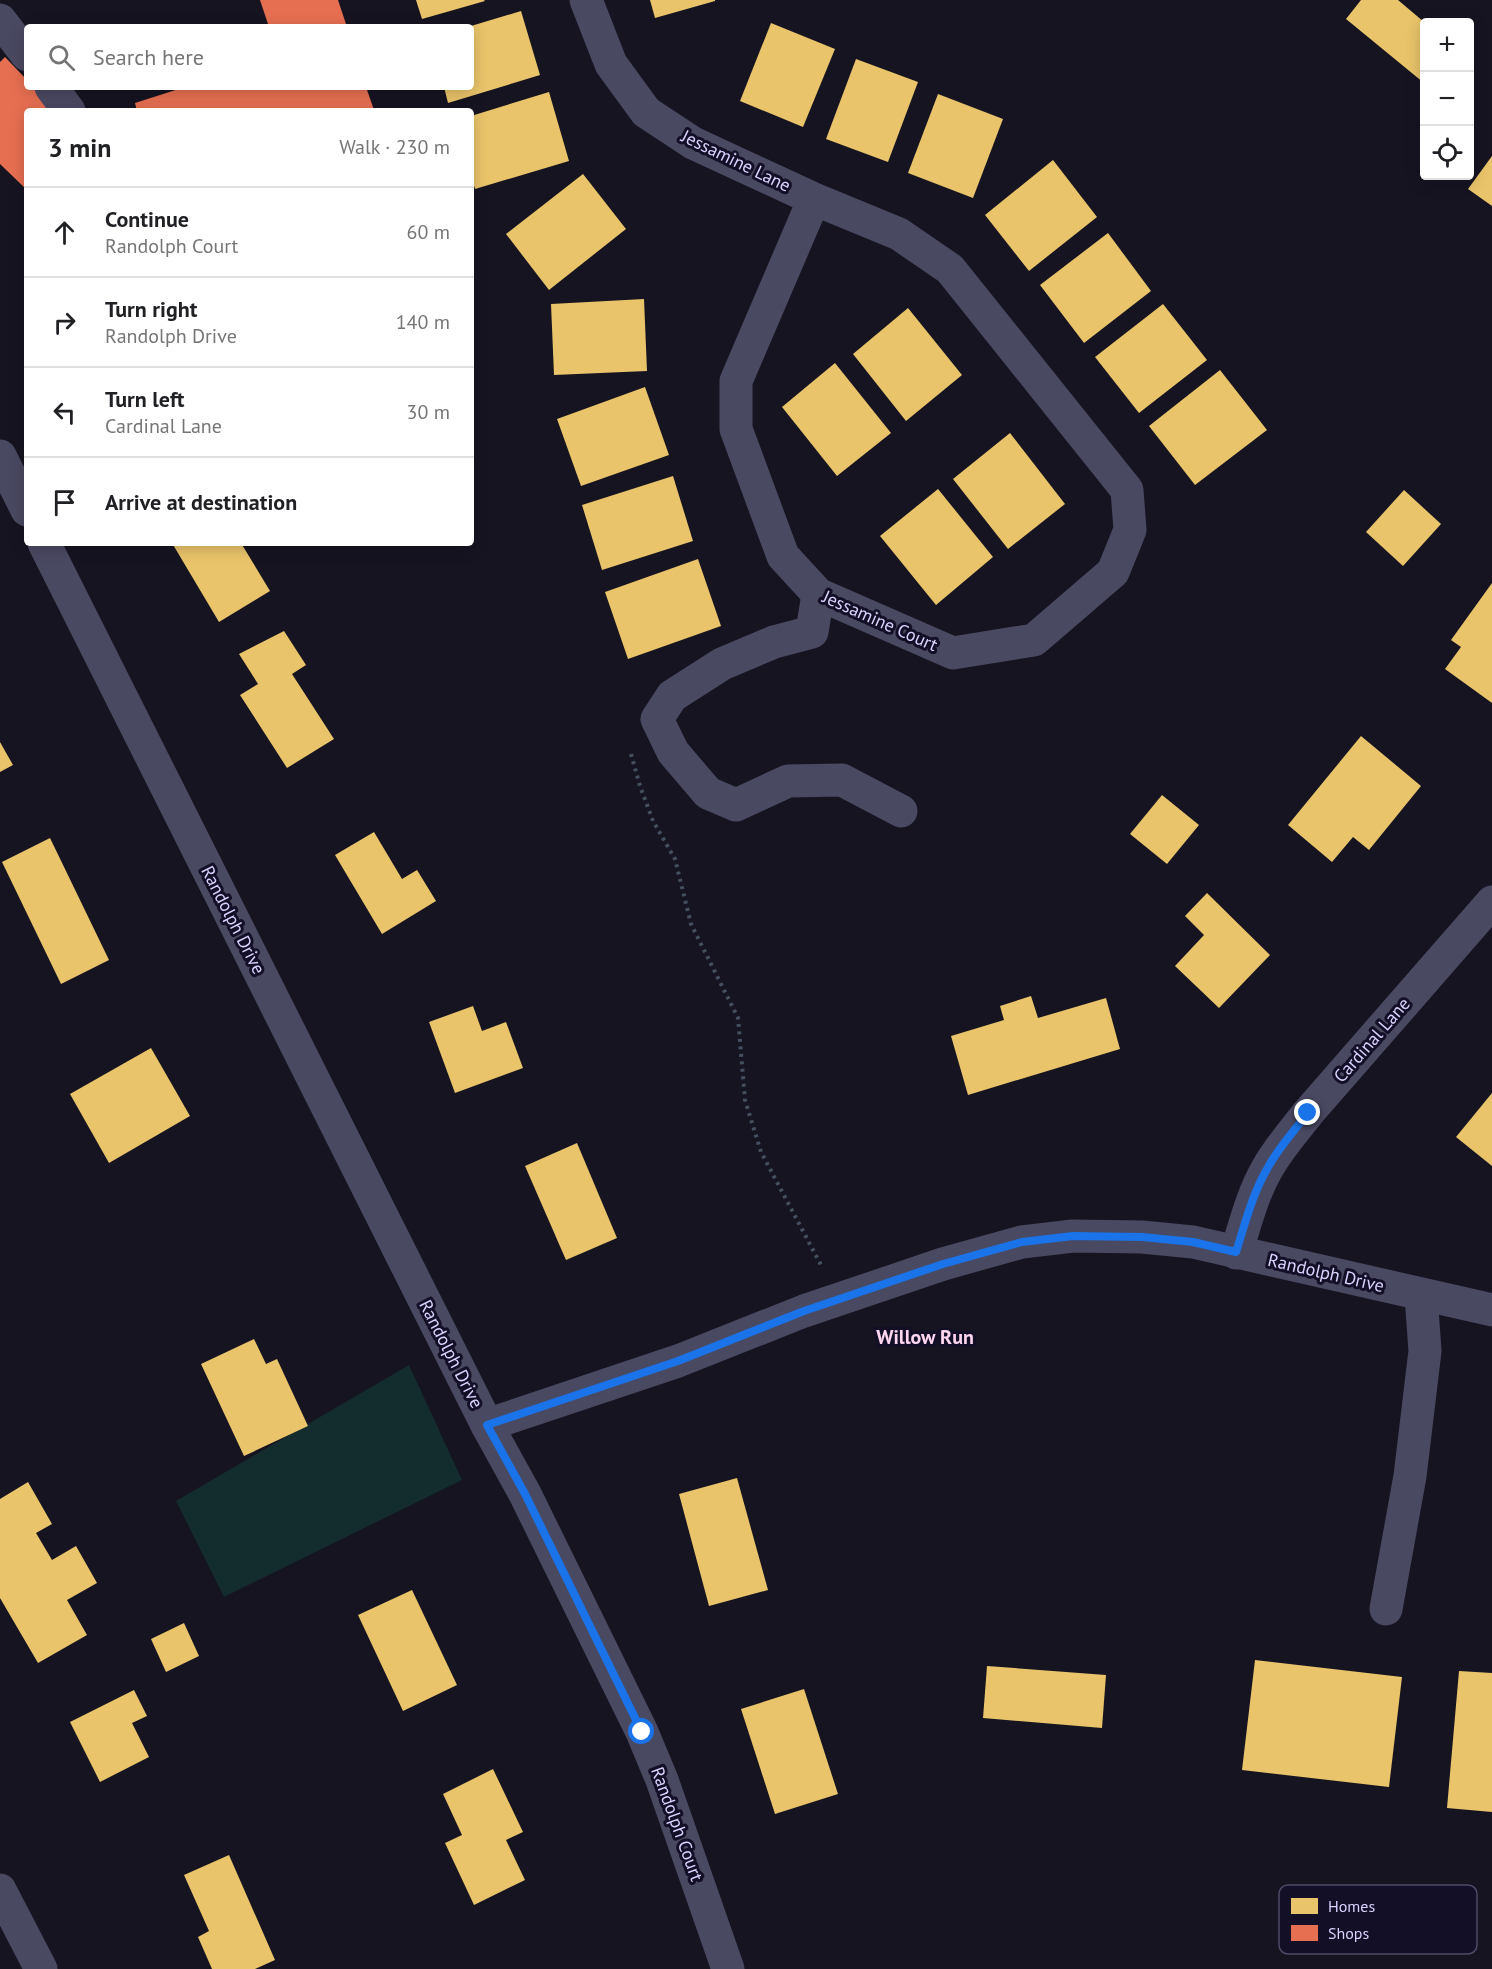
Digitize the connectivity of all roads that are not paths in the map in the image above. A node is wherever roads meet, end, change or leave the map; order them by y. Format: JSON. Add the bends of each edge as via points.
{"nodes":[{"id":1,"x":586,"y":0,"type":"edge"},
{"id":2,"x":0,"y":20,"type":"edge"},
{"id":3,"x":24,"y":51,"type":"edge"},
{"id":4,"x":53,"y":90,"type":"edge"},
{"id":5,"x":67,"y":108,"type":"edge"},
{"id":6,"x":814,"y":199,"type":"junction"},
{"id":7,"x":0,"y":456,"type":"edge"},
{"id":8,"x":24,"y":504,"type":"edge"},
{"id":9,"x":46,"y":546,"type":"edge"},
{"id":10,"x":818,"y":594,"type":"junction"},
{"id":11,"x":901,"y":811,"type":"dead end"},
{"id":12,"x":1492,"y":902,"type":"edge"},
{"id":13,"x":1236,"y":1252,"type":"junction"},
{"id":14,"x":1421,"y":1295,"type":"junction"},
{"id":15,"x":1492,"y":1310,"type":"edge"},
{"id":16,"x":487,"y":1425,"type":"junction"},
{"id":17,"x":1386,"y":1609,"type":"dead end"},
{"id":18,"x":0,"y":1890,"type":"edge"},
{"id":19,"x":41,"y":1969,"type":"edge"},
{"id":20,"x":728,"y":1969,"type":"edge"}],
"edges":[{"from":1,"to":6,"type":"street","name":"Jessamine Lane","via":[[611,64],[646,112],[693,142]]},
{"from":2,"to":3,"type":"street"},
{"from":4,"to":5,"type":"street"},
{"from":6,"to":10,"type":"street","name":"Jessamine Court","via":[[736,381],[736,429],[783,556]]},
{"from":6,"to":10,"type":"street","name":"Jessamine Court","via":[[899,234],[950,269],[1126,490],[1130,530],[1113,572],[1034,640],[953,653]]},
{"from":7,"to":8,"type":"street"},
{"from":9,"to":16,"type":"street","name":"Randolph Drive"},
{"from":10,"to":11,"type":"street","via":[[812,632],[774,642],[722,664],[672,696],[657,719],[673,752],[708,793],[736,805],[788,781],[842,780]]},
{"from":12,"to":13,"type":"street","name":"Cardinal Lane","via":[[1280,1149],[1266,1169]]},
{"from":13,"to":14,"type":"street","name":"Randolph Drive"},
{"from":13,"to":16,"type":"street","name":"Randolph Drive","via":[[1163,1239],[1073,1236],[1022,1242],[804,1311],[678,1361]]},
{"from":14,"to":15,"type":"street","name":"Randolph Drive"},
{"from":14,"to":17,"type":"street","via":[[1425,1351],[1410,1476]]},
{"from":16,"to":20,"type":"street","name":"Randolph Court","via":[[642,1732]]},
{"from":18,"to":19,"type":"street"}]}
